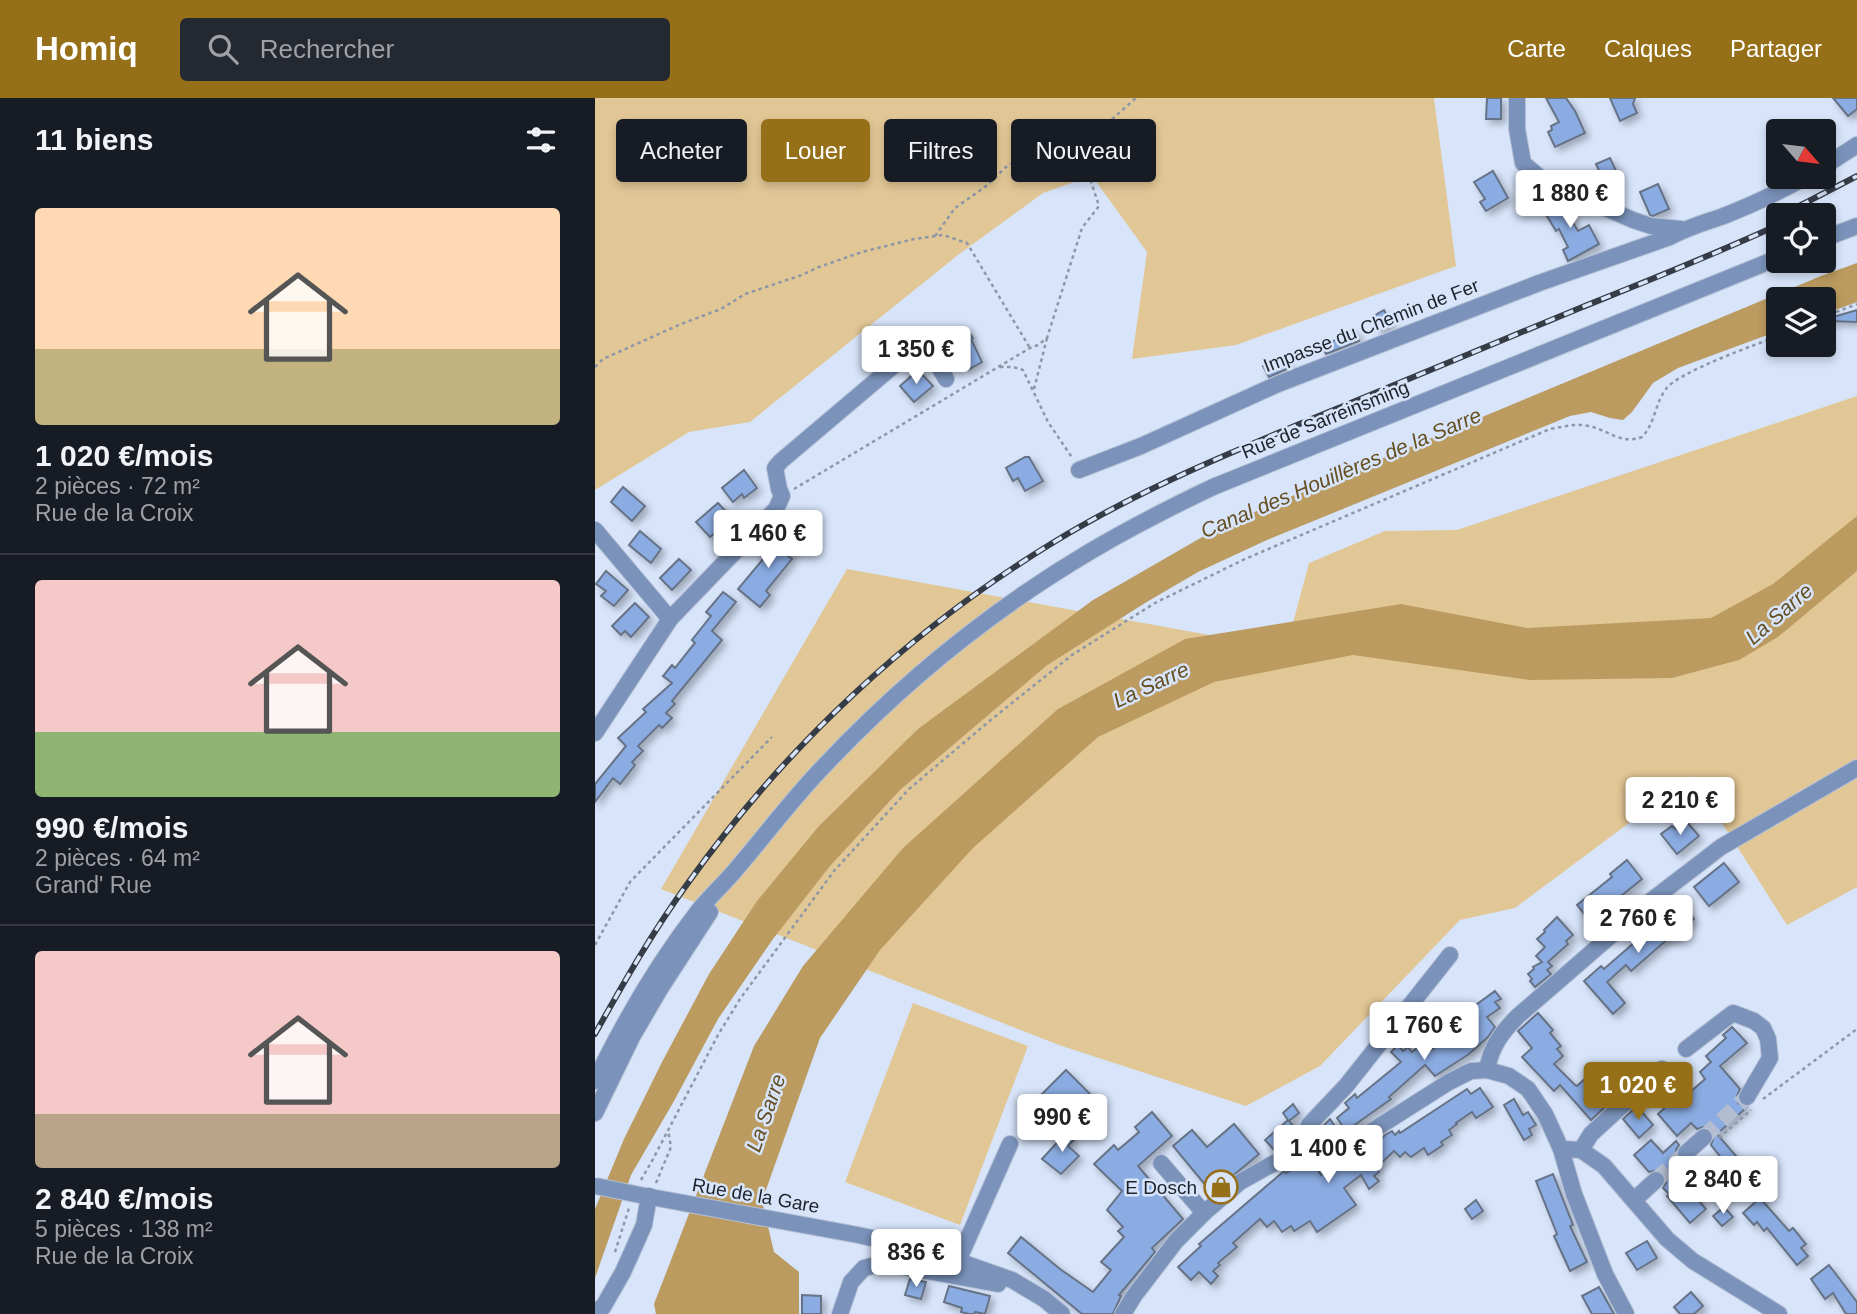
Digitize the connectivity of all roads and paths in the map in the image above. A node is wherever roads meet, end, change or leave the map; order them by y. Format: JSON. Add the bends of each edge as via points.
{"nodes":[{"id":1,"x":1136,"y":98,"type":"edge"},
{"id":2,"x":1517,"y":98,"type":"edge"},
{"id":3,"x":1112,"y":119,"type":"edge"},
{"id":4,"x":1857,"y":145,"type":"edge"},
{"id":5,"x":1836,"y":159,"type":"edge"},
{"id":6,"x":1011,"y":164,"type":"edge"},
{"id":7,"x":1091,"y":182,"type":"edge"},
{"id":8,"x":1781,"y":189,"type":"edge"},
{"id":9,"x":1857,"y":226,"type":"edge"},
{"id":10,"x":1683,"y":229,"type":"junction"},
{"id":11,"x":1836,"y":234,"type":"edge"},
{"id":12,"x":935,"y":236,"type":"junction"},
{"id":13,"x":1766,"y":263,"type":"edge"},
{"id":14,"x":1857,"y":304,"type":"edge"},
{"id":15,"x":1836,"y":312,"type":"edge"},
{"id":16,"x":1047,"y":338,"type":"junction"},
{"id":17,"x":1766,"y":341,"type":"edge"},
{"id":18,"x":1030,"y":348,"type":"junction"},
{"id":19,"x":595,"y":367,"type":"edge"},
{"id":20,"x":996,"y":368,"type":"junction"},
{"id":21,"x":946,"y":379,"type":"dead end"},
{"id":22,"x":1033,"y":392,"type":"junction"},
{"id":23,"x":1079,"y":470,"type":"joint"},
{"id":24,"x":776,"y":509,"type":"junction"},
{"id":25,"x":595,"y":530,"type":"edge"},
{"id":26,"x":670,"y":619,"type":"junction"},
{"id":27,"x":595,"y":733,"type":"edge"},
{"id":28,"x":772,"y":737,"type":"dead end"},
{"id":29,"x":1857,"y":768,"type":"edge"},
{"id":30,"x":737,"y":869,"type":"junction"},
{"id":31,"x":595,"y":945,"type":"edge"},
{"id":32,"x":1450,"y":955,"type":"dead end"},
{"id":33,"x":1857,"y":1029,"type":"edge"},
{"id":34,"x":1686,"y":1049,"type":"dead end"},
{"id":35,"x":1662,"y":1069,"type":"dead end"},
{"id":36,"x":1487,"y":1070,"type":"junction"},
{"id":37,"x":595,"y":1082,"type":"edge"},
{"id":38,"x":1747,"y":1097,"type":"tunnel mouth"},
{"id":39,"x":595,"y":1113,"type":"edge"},
{"id":40,"x":668,"y":1130,"type":"junction"},
{"id":41,"x":1711,"y":1137,"type":"joint"},
{"id":42,"x":1010,"y":1144,"type":"dead end"},
{"id":43,"x":1561,"y":1149,"type":"junction"},
{"id":44,"x":1581,"y":1150,"type":"junction"},
{"id":45,"x":1301,"y":1153,"type":"junction"},
{"id":46,"x":1688,"y":1158,"type":"joint"},
{"id":47,"x":1161,"y":1163,"type":"dead end"},
{"id":48,"x":1663,"y":1181,"type":"joint"},
{"id":49,"x":596,"y":1185,"type":"edge"},
{"id":50,"x":643,"y":1196,"type":"junction"},
{"id":51,"x":1634,"y":1200,"type":"junction"},
{"id":52,"x":1204,"y":1213,"type":"junction"},
{"id":53,"x":612,"y":1261,"type":"dead end"},
{"id":54,"x":958,"y":1261,"type":"junction"},
{"id":55,"x":1012,"y":1280,"type":"junction"},
{"id":56,"x":595,"y":1311,"type":"edge"},
{"id":57,"x":841,"y":1314,"type":"edge"},
{"id":58,"x":1062,"y":1314,"type":"edge"},
{"id":59,"x":1123,"y":1314,"type":"edge"},
{"id":60,"x":1626,"y":1314,"type":"edge"},
{"id":61,"x":1779,"y":1314,"type":"edge"}],
"edges":[{"from":1,"to":3,"type":"path"},
{"from":2,"to":10,"type":"street","via":[[1523,163],[1544,181],[1633,220]]},
{"from":4,"to":5,"type":"street"},
{"from":6,"to":12,"type":"path","via":[[955,208]]},
{"from":7,"to":16,"type":"path","via":[[1099,206],[1082,228]]},
{"from":8,"to":10,"type":"street","name":"Impasse du Chemin de Fer"},
{"from":9,"to":11,"type":"street"},
{"from":10,"to":23,"type":"street","name":"Impasse du Chemin de Fer","via":[[1278,384]]},
{"from":12,"to":18,"type":"path","via":[[967,243]]},
{"from":12,"to":19,"type":"path","via":[[862,252],[745,294],[721,309],[603,359]]},
{"from":13,"to":30,"type":"street","name":"Rue de Sarreinsming","via":[[1265,464],[1120,534],[987,621],[918,676],[823,766]]},
{"from":14,"to":15,"type":"path"},
{"from":16,"to":18,"type":"path"},
{"from":16,"to":22,"type":"path"},
{"from":17,"to":40,"type":"path","via":[[1673,382],[1641,437],[1627,440],[1579,425],[1550,429],[1245,559],[1155,603],[1072,655],[909,789],[834,871],[733,1011]]},
{"from":18,"to":20,"type":"path"},
{"from":20,"to":22,"type":"path","via":[[1023,370]]},
{"from":20,"to":24,"type":"path","via":[[790,491]]},
{"from":21,"to":24,"type":"street","via":[[928,348],[911,351],[775,468],[782,496]]},
{"from":22,"to":23,"type":"path"},
{"from":24,"to":26,"type":"street"},
{"from":25,"to":26,"type":"street"},
{"from":26,"to":27,"type":"street"},
{"from":28,"to":31,"type":"path","via":[[630,882]]},
{"from":29,"to":36,"type":"street","via":[[1721,847],[1652,900],[1500,1034]]},
{"from":30,"to":37,"type":"street","via":[[714,892],[661,964]]},
{"from":30,"to":39,"type":"street","via":[[632,1037]]},
{"from":32,"to":45,"type":"street","via":[[1346,1086],[1309,1125]]},
{"from":33,"to":41,"type":"path"},
{"from":34,"to":38,"type":"street","via":[[1733,1013],[1763,1028],[1770,1058]]},
{"from":35,"to":44,"type":"street","via":[[1591,1134]]},
{"from":36,"to":43,"type":"street","via":[[1509,1076],[1528,1090]]},
{"from":36,"to":45,"type":"street","via":[[1471,1071],[1449,1082],[1364,1136]]},
{"from":40,"to":50,"type":"path"},
{"from":40,"to":50,"type":"path","via":[[671,1147],[661,1172]]},
{"from":41,"to":46,"type":"street"},
{"from":42,"to":54,"type":"street"},
{"from":43,"to":44,"type":"street"},
{"from":43,"to":60,"type":"street","via":[[1605,1273]]},
{"from":44,"to":51,"type":"street","via":[[1604,1166]]},
{"from":45,"to":52,"type":"street","via":[[1240,1182]]},
{"from":46,"to":48,"type":"path"},
{"from":47,"to":52,"type":"street"},
{"from":48,"to":51,"type":"street"},
{"from":49,"to":50,"type":"street","name":"Rue de la Gare","bridge":true},
{"from":50,"to":53,"type":"path"},
{"from":50,"to":54,"type":"street","name":"Rue de la Gare","via":[[889,1242]]},
{"from":50,"to":56,"type":"street","via":[[644,1225],[623,1272],[603,1307]]},
{"from":51,"to":61,"type":"street","via":[[1693,1261]]},
{"from":52,"to":59,"type":"street","via":[[1176,1241]]},
{"from":54,"to":55,"type":"street","name":"Rue de la Gare"},
{"from":55,"to":57,"type":"street","via":[[1000,1284],[883,1263],[864,1268],[851,1282]]},
{"from":55,"to":58,"type":"street","name":"Rue de la Gare"}]}
